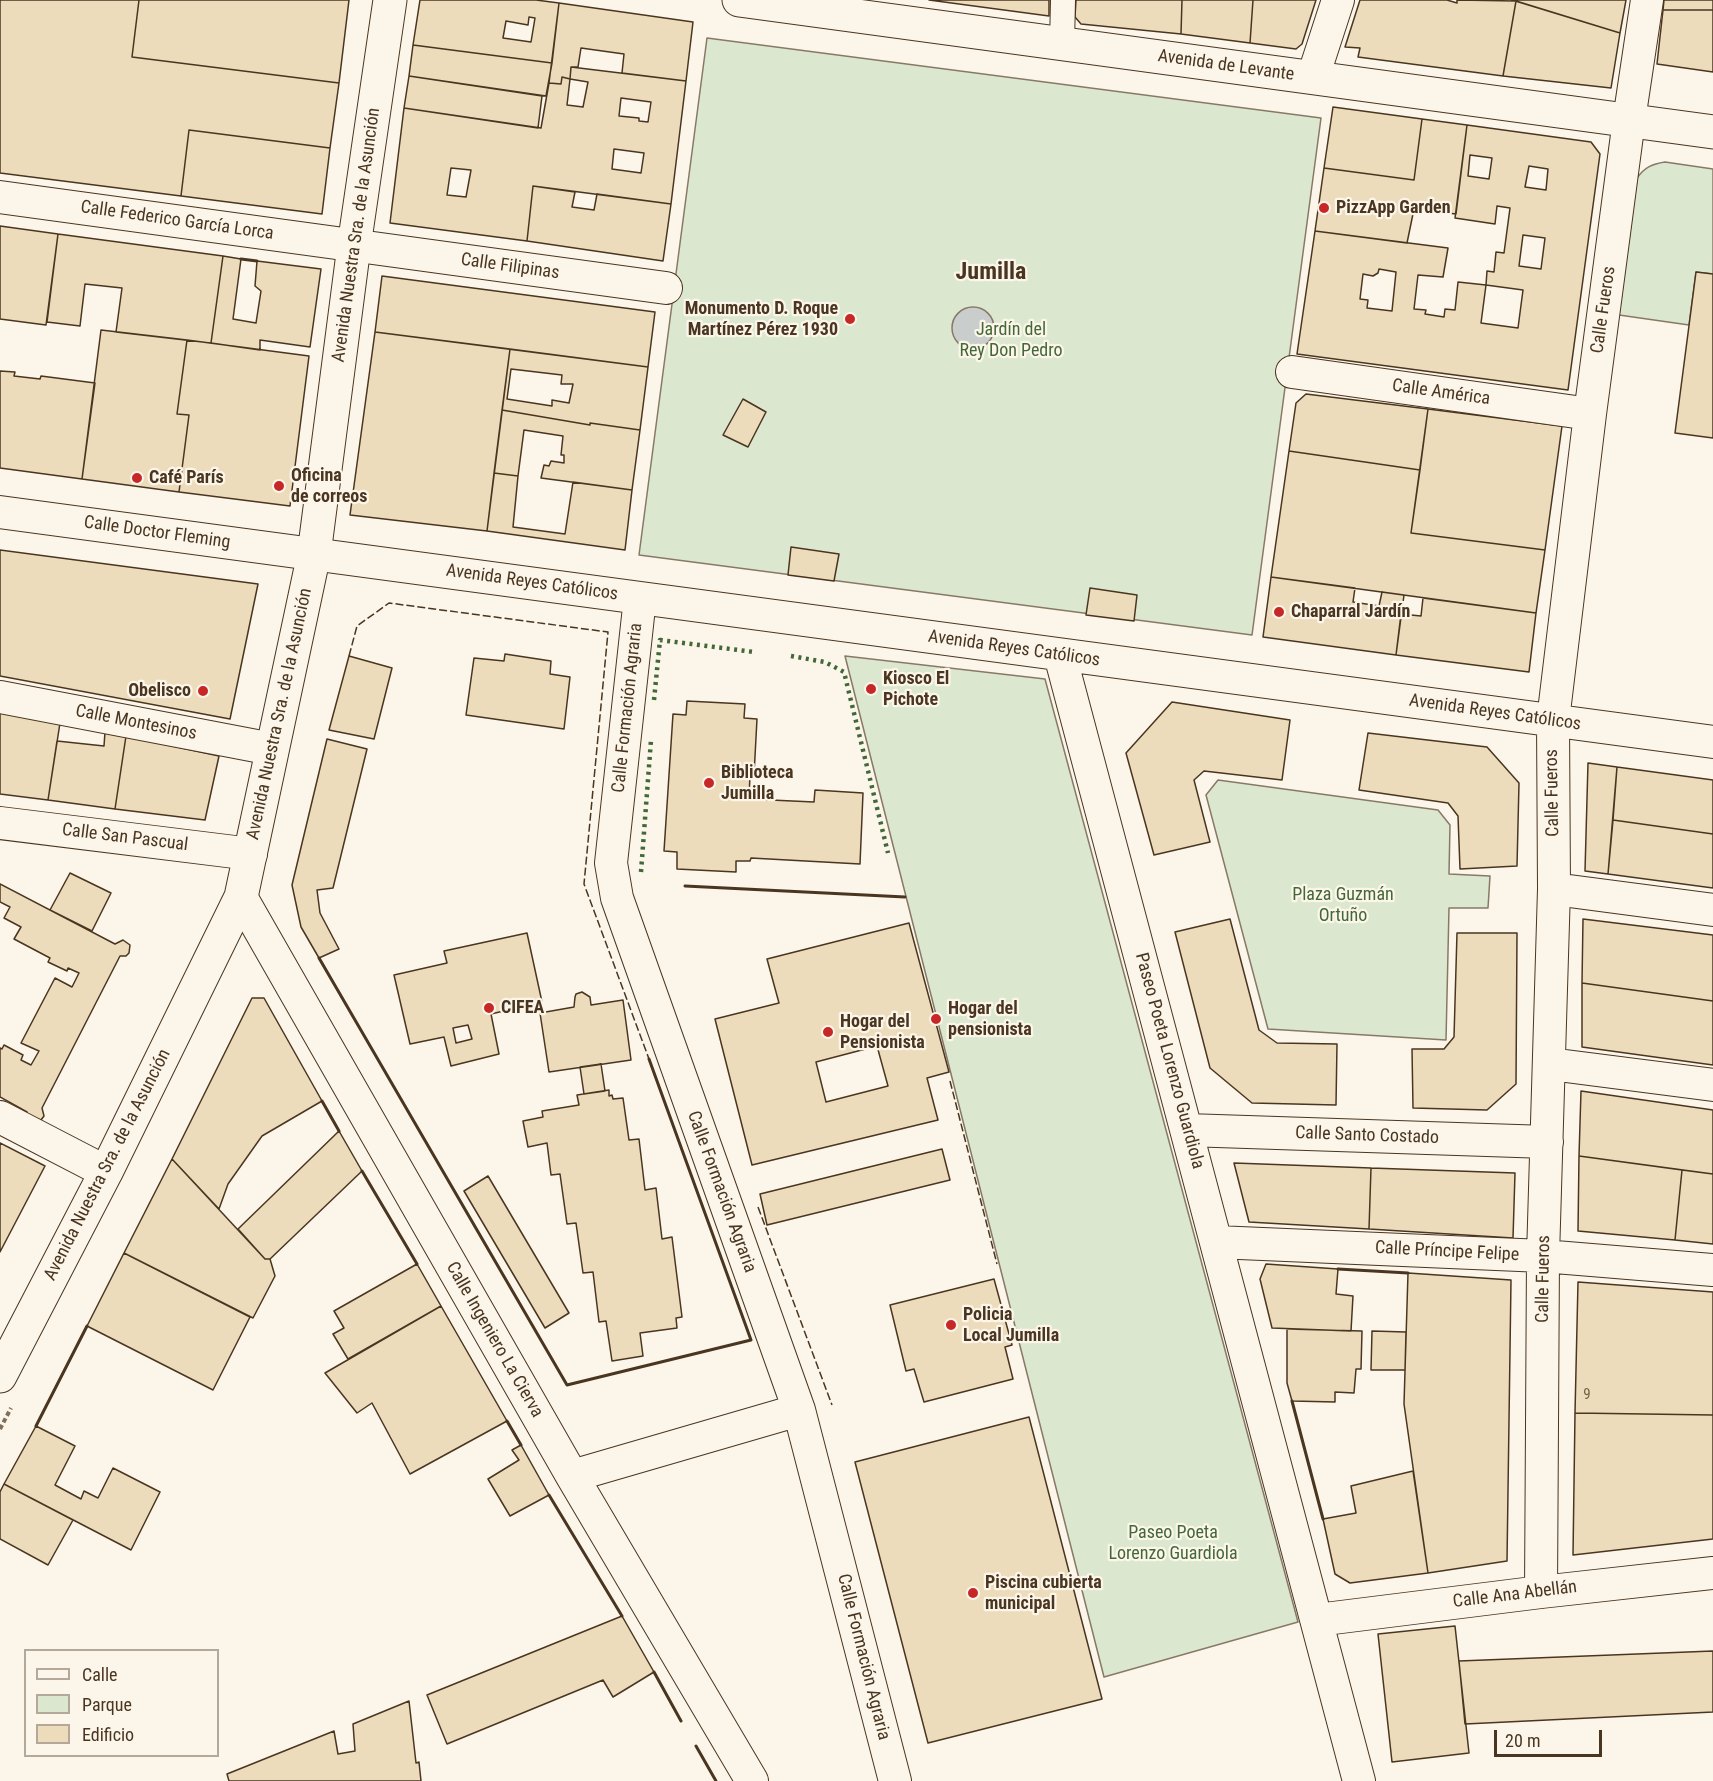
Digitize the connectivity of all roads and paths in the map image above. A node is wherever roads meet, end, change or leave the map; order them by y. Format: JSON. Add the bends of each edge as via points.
{"nodes":[{"id":1,"x":390,"y":0,"type":"edge"},
{"id":2,"x":739,"y":0,"type":"edge"},
{"id":3,"x":1063,"y":0,"type":"edge"},
{"id":4,"x":1338,"y":0,"type":"edge"},
{"id":5,"x":1647,"y":0,"type":"edge"},
{"id":6,"x":776,"y":2,"type":"edge"},
{"id":7,"x":1062,"y":44,"type":"junction"},
{"id":8,"x":1313,"y":78,"type":"junction"},
{"id":9,"x":1629,"y":120,"type":"junction"},
{"id":10,"x":1713,"y":132,"type":"edge"},
{"id":11,"x":0,"y":197,"type":"edge"},
{"id":12,"x":354,"y":246,"type":"junction"},
{"id":13,"x":666,"y":288,"type":"dead end"},
{"id":14,"x":1292,"y":372,"type":"dead end"},
{"id":15,"x":1590,"y":414,"type":"junction"},
{"id":16,"x":0,"y":512,"type":"edge"},
{"id":17,"x":314,"y":554,"type":"junction"},
{"id":18,"x":640,"y":598,"type":"junction"},
{"id":19,"x":1060,"y":655,"type":"junction"},
{"id":20,"x":0,"y":696,"type":"edge"},
{"id":21,"x":1553,"y":720,"type":"junction"},
{"id":22,"x":1713,"y":742,"type":"edge"},
{"id":23,"x":272,"y":749,"type":"junction"},
{"id":24,"x":0,"y":823,"type":"edge"},
{"id":25,"x":251,"y":854,"type":"junction"},
{"id":26,"x":1554,"y":889,"type":"junction"},
{"id":27,"x":241,"y":897,"type":"junction"},
{"id":28,"x":1713,"y":910,"type":"edge"},
{"id":29,"x":1550,"y":1064,"type":"junction"},
{"id":30,"x":1713,"y":1085,"type":"edge"},
{"id":31,"x":0,"y":1117,"type":"edge"},
{"id":32,"x":1188,"y":1130,"type":"junction"},
{"id":33,"x":1547,"y":1143,"type":"junction"},
{"id":34,"x":106,"y":1172,"type":"junction"},
{"id":35,"x":1216,"y":1242,"type":"junction"},
{"id":36,"x":1543,"y":1256,"type":"junction"},
{"id":37,"x":1713,"y":1270,"type":"edge"},
{"id":38,"x":9,"y":1336,"type":"edge"},
{"id":39,"x":0,"y":1376,"type":"edge"},
{"id":40,"x":799,"y":1410,"type":"junction"},
{"id":41,"x":572,"y":1476,"type":"junction"},
{"id":42,"x":1713,"y":1573,"type":"edge"},
{"id":43,"x":1541,"y":1592,"type":"junction"},
{"id":44,"x":1317,"y":1620,"type":"junction"},
{"id":45,"x":752,"y":1781,"type":"edge"},
{"id":46,"x":895,"y":1781,"type":"edge"},
{"id":47,"x":1359,"y":1781,"type":"edge"}],
"edges":[{"from":1,"to":12,"type":"main road","name":"Avenida Nuestra Sra. de la Asunción"},
{"from":2,"to":6,"type":"main road","name":"Avenida de Levante"},
{"from":3,"to":7,"type":"street"},
{"from":4,"to":8,"type":"street"},
{"from":5,"to":9,"type":"street","name":"Calle Fueros"},
{"from":6,"to":7,"type":"main road","name":"Avenida de Levante"},
{"from":7,"to":8,"type":"main road","name":"Avenida de Levante"},
{"from":8,"to":9,"type":"main road","name":"Avenida de Levante"},
{"from":9,"to":10,"type":"main road","name":"Avenida de Levante"},
{"from":9,"to":15,"type":"street","name":"Calle Fueros"},
{"from":11,"to":12,"type":"street","name":"Calle Federico García Lorca"},
{"from":12,"to":13,"type":"street","name":"Calle Filipinas"},
{"from":12,"to":17,"type":"main road","name":"Avenida Nuestra Sra. de la Asunción"},
{"from":14,"to":15,"type":"street","name":"Calle América"},
{"from":15,"to":21,"type":"street","name":"Calle Fueros"},
{"from":16,"to":17,"type":"street","name":"Calle Doctor Fleming"},
{"from":17,"to":18,"type":"street","name":"Avenida Reyes Católicos"},
{"from":17,"to":23,"type":"main road","name":"Avenida Nuestra Sra. de la Asunción"},
{"from":18,"to":19,"type":"street","name":"Avenida Reyes Católicos"},
{"from":18,"to":40,"type":"street","name":"Calle Formación Agraria","via":[[611,863],[613,882]]},
{"from":19,"to":21,"type":"street","name":"Avenida Reyes Católicos"},
{"from":19,"to":32,"type":"street","name":"Paseo Poeta Lorenzo Guardiola"},
{"from":20,"to":23,"type":"street","name":"Calle Montesinos"},
{"from":21,"to":22,"type":"street","name":"Avenida Reyes Católicos"},
{"from":21,"to":26,"type":"street","name":"Calle Fueros"},
{"from":23,"to":25,"type":"main road","name":"Avenida Nuestra Sra. de la Asunción"},
{"from":24,"to":25,"type":"street","name":"Calle San Pascual"},
{"from":25,"to":27,"type":"main road","name":"Avenida Nuestra Sra. de la Asunción"},
{"from":26,"to":28,"type":"street"},
{"from":26,"to":29,"type":"street","name":"Calle Fueros"},
{"from":27,"to":34,"type":"main road","name":"Avenida Nuestra Sra. de la Asunción"},
{"from":27,"to":41,"type":"street","name":"Calle Ingeniero La Cierva"},
{"from":29,"to":30,"type":"street"},
{"from":29,"to":33,"type":"street","name":"Calle Fueros"},
{"from":31,"to":34,"type":"street"},
{"from":32,"to":33,"type":"street","name":"Calle Santo Costado"},
{"from":32,"to":35,"type":"street","name":"Paseo Poeta Lorenzo Guardiola"},
{"from":33,"to":36,"type":"street","name":"Calle Fueros"},
{"from":34,"to":38,"type":"main road","name":"Avenida Nuestra Sra. de la Asunción"},
{"from":35,"to":36,"type":"street","name":"Calle Príncipe Felipe"},
{"from":35,"to":44,"type":"street","name":"Paseo Poeta Lorenzo Guardiola"},
{"from":36,"to":37,"type":"street","name":"Calle Príncipe Felipe"},
{"from":36,"to":43,"type":"street","name":"Calle Fueros"},
{"from":38,"to":39,"type":"main road","name":"Avenida Nuestra Sra. de la Asunción"},
{"from":40,"to":41,"type":"street"},
{"from":40,"to":46,"type":"street","name":"Calle Formación Agraria"},
{"from":41,"to":45,"type":"street","name":"Calle Ingeniero La Cierva"},
{"from":42,"to":43,"type":"street","name":"Calle Ana Abellán"},
{"from":43,"to":44,"type":"street","name":"Calle Ana Abellán"},
{"from":44,"to":47,"type":"street","name":"Paseo Poeta Lorenzo Guardiola"}]}
